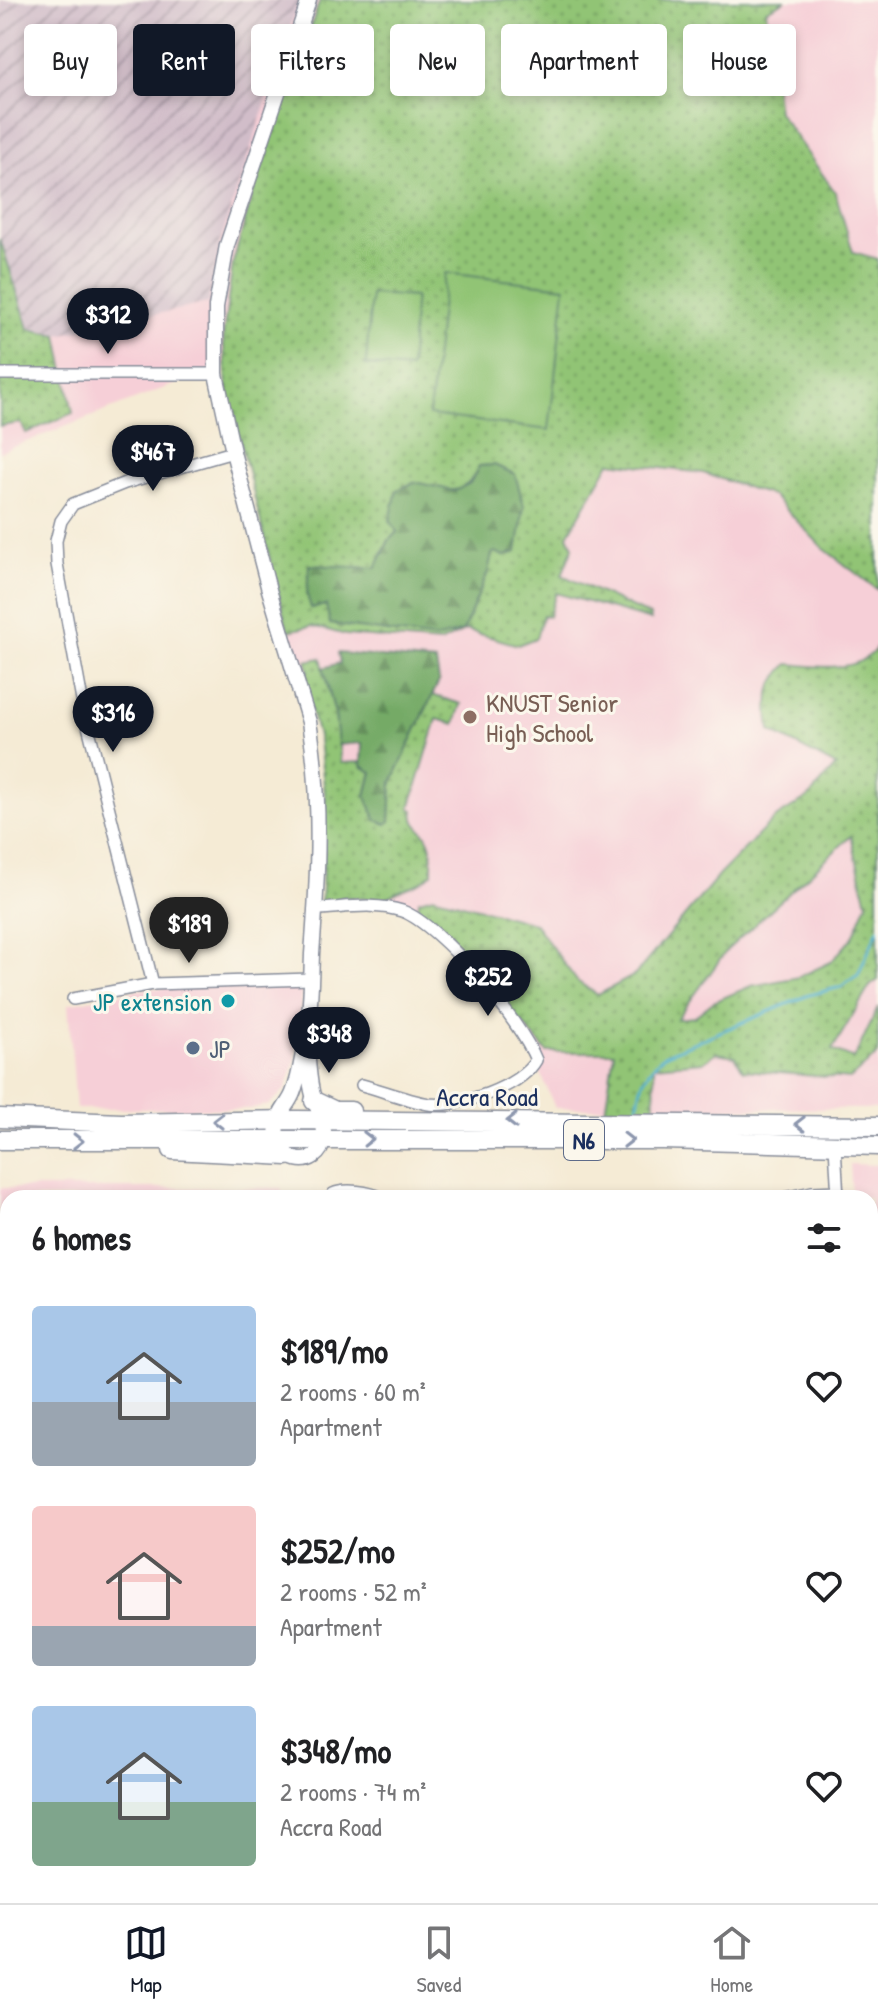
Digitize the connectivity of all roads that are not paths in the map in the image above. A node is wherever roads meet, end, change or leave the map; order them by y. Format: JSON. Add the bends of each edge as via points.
{"nodes":[{"id":1,"x":309,"y":0,"type":"edge"},
{"id":2,"x":0,"y":374,"type":"edge"},
{"id":3,"x":216,"y":374,"type":"junction"},
{"id":4,"x":233,"y":452,"type":"junction"},
{"id":5,"x":316,"y":909,"type":"junction"},
{"id":6,"x":311,"y":979,"type":"junction"},
{"id":7,"x":153,"y":984,"type":"junction"},
{"id":8,"x":73,"y":999,"type":"dead end"},
{"id":9,"x":306,"y":1036,"type":"junction"},
{"id":10,"x":362,"y":1085,"type":"dead end"},
{"id":11,"x":314,"y":1101,"type":"junction"},
{"id":12,"x":0,"y":1118,"type":"edge"},
{"id":13,"x":277,"y":1120,"type":"junction"},
{"id":14,"x":321,"y":1121,"type":"junction"},
{"id":15,"x":444,"y":1122,"type":"junction"},
{"id":16,"x":878,"y":1126,"type":"edge"},
{"id":17,"x":0,"y":1140,"type":"edge"},
{"id":18,"x":276,"y":1140,"type":"junction"},
{"id":19,"x":324,"y":1140,"type":"junction"},
{"id":20,"x":114,"y":1141,"type":"junction"},
{"id":21,"x":835,"y":1145,"type":"junction"},
{"id":22,"x":878,"y":1146,"type":"edge"},
{"id":23,"x":287,"y":1156,"type":"junction"},
{"id":24,"x":838,"y":1190,"type":"edge"}],
"edges":[{"from":1,"to":3,"type":"street","via":[[227,245],[216,307]]},
{"from":2,"to":3,"type":"street"},
{"from":3,"to":4,"type":"street"},
{"from":4,"to":5,"type":"street","via":[[309,722],[316,775]]},
{"from":4,"to":7,"type":"street","via":[[73,504],[56,541],[83,706]]},
{"from":5,"to":6,"type":"street"},
{"from":5,"to":10,"type":"street","via":[[374,906],[414,917],[467,965],[536,1060],[509,1086],[456,1102],[431,1104]]},
{"from":6,"to":7,"type":"street"},
{"from":6,"to":9,"type":"street"},
{"from":7,"to":8,"type":"street"},
{"from":9,"to":11,"type":"street"},
{"from":9,"to":13,"type":"street","via":[[293,1094]]},
{"from":11,"to":14,"type":"street"},
{"from":11,"to":15,"type":"highway","via":[[335,1111],[423,1114]]},
{"from":13,"to":12,"type":"highway","name":"Accra Road","number":"N6","one_way":true,"via":[[121,1123]]},
{"from":13,"to":14,"type":"highway","name":"Accra Road","number":"N6"},
{"from":13,"to":18,"type":"street"},
{"from":14,"to":15,"type":"highway","name":"Accra Road","number":"N6"},
{"from":14,"to":19,"type":"street"},
{"from":16,"to":15,"type":"highway","name":"Accra Road","number":"N6","one_way":true},
{"from":17,"to":20,"type":"highway","name":"Accra Road","number":"N6","one_way":true},
{"from":18,"to":19,"type":"highway","name":"Accra Road","number":"N6"},
{"from":18,"to":20,"type":"highway","name":"Accra Road","number":"N6"},
{"from":18,"to":23,"type":"street"},
{"from":19,"to":21,"type":"highway","name":"Accra Road","number":"N6","one_way":true},
{"from":19,"to":23,"type":"street","via":[[310,1159]]},
{"from":20,"to":23,"type":"highway","via":[[186,1152]]},
{"from":21,"to":22,"type":"highway","name":"Accra Road","number":"N6"},
{"from":21,"to":24,"type":"street"}]}
